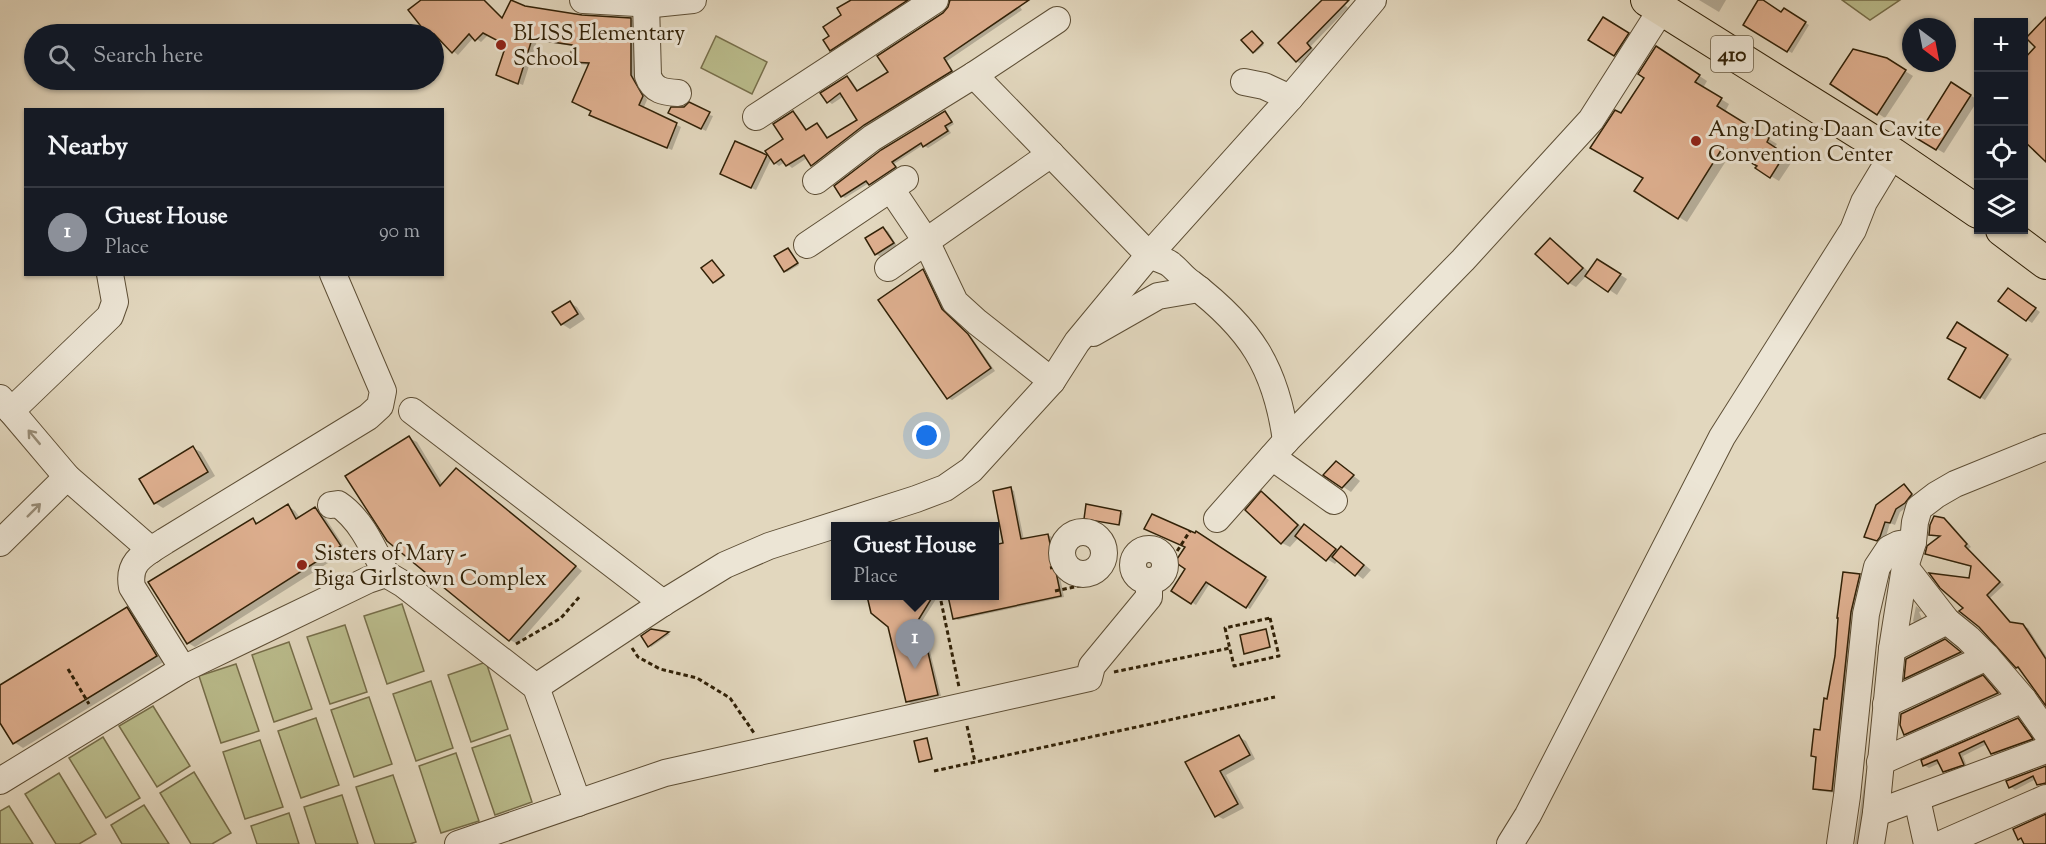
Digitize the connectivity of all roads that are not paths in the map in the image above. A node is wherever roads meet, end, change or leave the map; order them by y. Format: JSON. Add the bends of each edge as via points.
{"nodes":[{"id":1,"x":583,"y":0,"type":"edge"},
{"id":2,"x":693,"y":0,"type":"edge"},
{"id":3,"x":935,"y":0,"type":"edge"},
{"id":4,"x":1373,"y":0,"type":"edge"},
{"id":5,"x":646,"y":3,"type":"junction"},
{"id":6,"x":1654,"y":5,"type":"edge"},
{"id":7,"x":1057,"y":20,"type":"dead end"},
{"id":8,"x":974,"y":75,"type":"junction"},
{"id":9,"x":1244,"y":82,"type":"dead end"},
{"id":10,"x":678,"y":93,"type":"dead end"},
{"id":11,"x":1290,"y":98,"type":"junction"},
{"id":12,"x":756,"y":117,"type":"dead end"},
{"id":13,"x":1051,"y":154,"type":"junction"},
{"id":14,"x":1900,"y":158,"type":"junction"},
{"id":15,"x":816,"y":181,"type":"dead end"},
{"id":16,"x":1974,"y":209,"type":"edge"},
{"id":17,"x":2007,"y":234,"type":"edge"},
{"id":18,"x":926,"y":241,"type":"junction"},
{"id":19,"x":807,"y":245,"type":"dead end"},
{"id":20,"x":1149,"y":255,"type":"junction"},
{"id":21,"x":2046,"y":263,"type":"edge"},
{"id":22,"x":888,"y":268,"type":"dead end"},
{"id":23,"x":110,"y":276,"type":"edge"},
{"id":24,"x":334,"y":276,"type":"edge"},
{"id":25,"x":1199,"y":289,"type":"junction"},
{"id":26,"x":1077,"y":342,"type":"junction"},
{"id":27,"x":1052,"y":381,"type":"junction"},
{"id":28,"x":5,"y":404,"type":"edge"},
{"id":29,"x":412,"y":411,"type":"dead end"},
{"id":30,"x":2046,"y":447,"type":"edge"},
{"id":31,"x":1279,"y":449,"type":"junction"},
{"id":32,"x":67,"y":477,"type":"junction"},
{"id":33,"x":1334,"y":501,"type":"dead end"},
{"id":34,"x":331,"y":504,"type":"dead end"},
{"id":35,"x":1217,"y":519,"type":"dead end"},
{"id":36,"x":846,"y":522,"type":"edge"},
{"id":37,"x":831,"y":527,"type":"edge"},
{"id":38,"x":1095,"y":534,"type":"junction"},
{"id":39,"x":1913,"y":542,"type":"junction"},
{"id":40,"x":0,"y":543,"type":"edge"},
{"id":41,"x":151,"y":550,"type":"junction"},
{"id":42,"x":1149,"y":566,"type":"junction"},
{"id":43,"x":1097,"y":567,"type":"junction"},
{"id":44,"x":1905,"y":567,"type":"junction"},
{"id":45,"x":386,"y":574,"type":"junction"},
{"id":46,"x":663,"y":603,"type":"junction"},
{"id":47,"x":1947,"y":621,"type":"junction"},
{"id":48,"x":1892,"y":649,"type":"junction"},
{"id":49,"x":1987,"y":657,"type":"junction"},
{"id":50,"x":183,"y":669,"type":"junction"},
{"id":51,"x":536,"y":687,"type":"junction"},
{"id":52,"x":2023,"y":699,"type":"junction"},
{"id":53,"x":1886,"y":704,"type":"junction"},
{"id":54,"x":2046,"y":732,"type":"edge"},
{"id":55,"x":2046,"y":750,"type":"edge"},
{"id":56,"x":1880,"y":762,"type":"junction"},
{"id":57,"x":2,"y":774,"type":"edge"},
{"id":58,"x":1917,"y":798,"type":"junction"},
{"id":59,"x":2046,"y":798,"type":"edge"},
{"id":60,"x":578,"y":803,"type":"junction"},
{"id":61,"x":1876,"y":813,"type":"junction"},
{"id":62,"x":458,"y":844,"type":"edge"},
{"id":63,"x":1510,"y":844,"type":"edge"},
{"id":64,"x":1840,"y":844,"type":"edge"},
{"id":65,"x":1870,"y":844,"type":"edge"},
{"id":66,"x":1928,"y":844,"type":"edge"},
{"id":67,"x":1941,"y":844,"type":"edge"}],
"edges":[{"from":1,"to":5,"type":"street"},
{"from":2,"to":5,"type":"street"},
{"from":3,"to":12,"type":"street"},
{"from":4,"to":11,"type":"street"},
{"from":5,"to":10,"type":"street","via":[[650,82],[658,90]]},
{"from":6,"to":14,"type":"main road","number":"410"},
{"from":6,"to":31,"type":"street","via":[[1591,120],[1463,260]]},
{"from":7,"to":8,"type":"street"},
{"from":8,"to":13,"type":"street"},
{"from":8,"to":15,"type":"street","via":[[872,138]]},
{"from":9,"to":11,"type":"street"},
{"from":11,"to":20,"type":"street"},
{"from":13,"to":18,"type":"street"},
{"from":13,"to":20,"type":"street"},
{"from":14,"to":16,"type":"main road","number":"410"},
{"from":14,"to":63,"type":"street","via":[[1864,202],[1853,230],[1722,437]]},
{"from":17,"to":21,"type":"main road"},
{"from":18,"to":19,"type":"street","via":[[898,184]]},
{"from":18,"to":22,"type":"street"},
{"from":18,"to":27,"type":"street","via":[[955,302]]},
{"from":20,"to":25,"type":"street","via":[[1170,264]]},
{"from":20,"to":26,"type":"street"},
{"from":23,"to":28,"type":"street","via":[[116,302],[110,316]]},
{"from":24,"to":41,"type":"street","via":[[383,391],[380,406]]},
{"from":25,"to":26,"type":"street","via":[[1158,296]]},
{"from":25,"to":31,"type":"street","via":[[1231,317],[1257,351],[1273,382],[1282,410]]},
{"from":26,"to":27,"type":"street"},
{"from":27,"to":36,"type":"street","via":[[978,463],[945,488]]},
{"from":32,"to":28,"type":"street","one_way":true},
{"from":29,"to":46,"type":"street"},
{"from":30,"to":39,"type":"street","via":[[1936,495],[1919,508]]},
{"from":31,"to":33,"type":"street"},
{"from":31,"to":35,"type":"street"},
{"from":40,"to":32,"type":"street","one_way":true},
{"from":32,"to":41,"type":"street"},
{"from":34,"to":45,"type":"street","via":[[338,504],[352,516]]},
{"from":37,"to":46,"type":"street","via":[[725,565]]},
{"from":38,"to":42,"type":"street"},
{"from":38,"to":43,"type":"street","via":[[1105,550]]},
{"from":38,"to":43,"type":"street","via":[[1076,532],[1068,538],[1057,566],[1081,575]]},
{"from":39,"to":44,"type":"street"},
{"from":39,"to":64,"type":"street","via":[[1889,549],[1877,567],[1866,614]]},
{"from":41,"to":50,"type":"street","via":[[136,561],[130,576],[132,587]]},
{"from":42,"to":43,"type":"street","via":[[1116,558]]},
{"from":42,"to":60,"type":"street","via":[[1149,597],[1092,666],[1089,678],[664,773]]},
{"from":44,"to":47,"type":"street"},
{"from":44,"to":48,"type":"street"},
{"from":45,"to":50,"type":"street"},
{"from":45,"to":51,"type":"street"},
{"from":46,"to":51,"type":"street"},
{"from":47,"to":48,"type":"street"},
{"from":47,"to":49,"type":"street"},
{"from":48,"to":53,"type":"street"},
{"from":49,"to":52,"type":"street"},
{"from":49,"to":53,"type":"street"},
{"from":50,"to":57,"type":"street"},
{"from":51,"to":60,"type":"street"},
{"from":52,"to":54,"type":"street"},
{"from":52,"to":56,"type":"street"},
{"from":53,"to":56,"type":"street"},
{"from":55,"to":58,"type":"street"},
{"from":56,"to":61,"type":"street"},
{"from":58,"to":61,"type":"street"},
{"from":58,"to":66,"type":"street"},
{"from":59,"to":67,"type":"street"},
{"from":60,"to":62,"type":"street"},
{"from":61,"to":65,"type":"street"}]}
